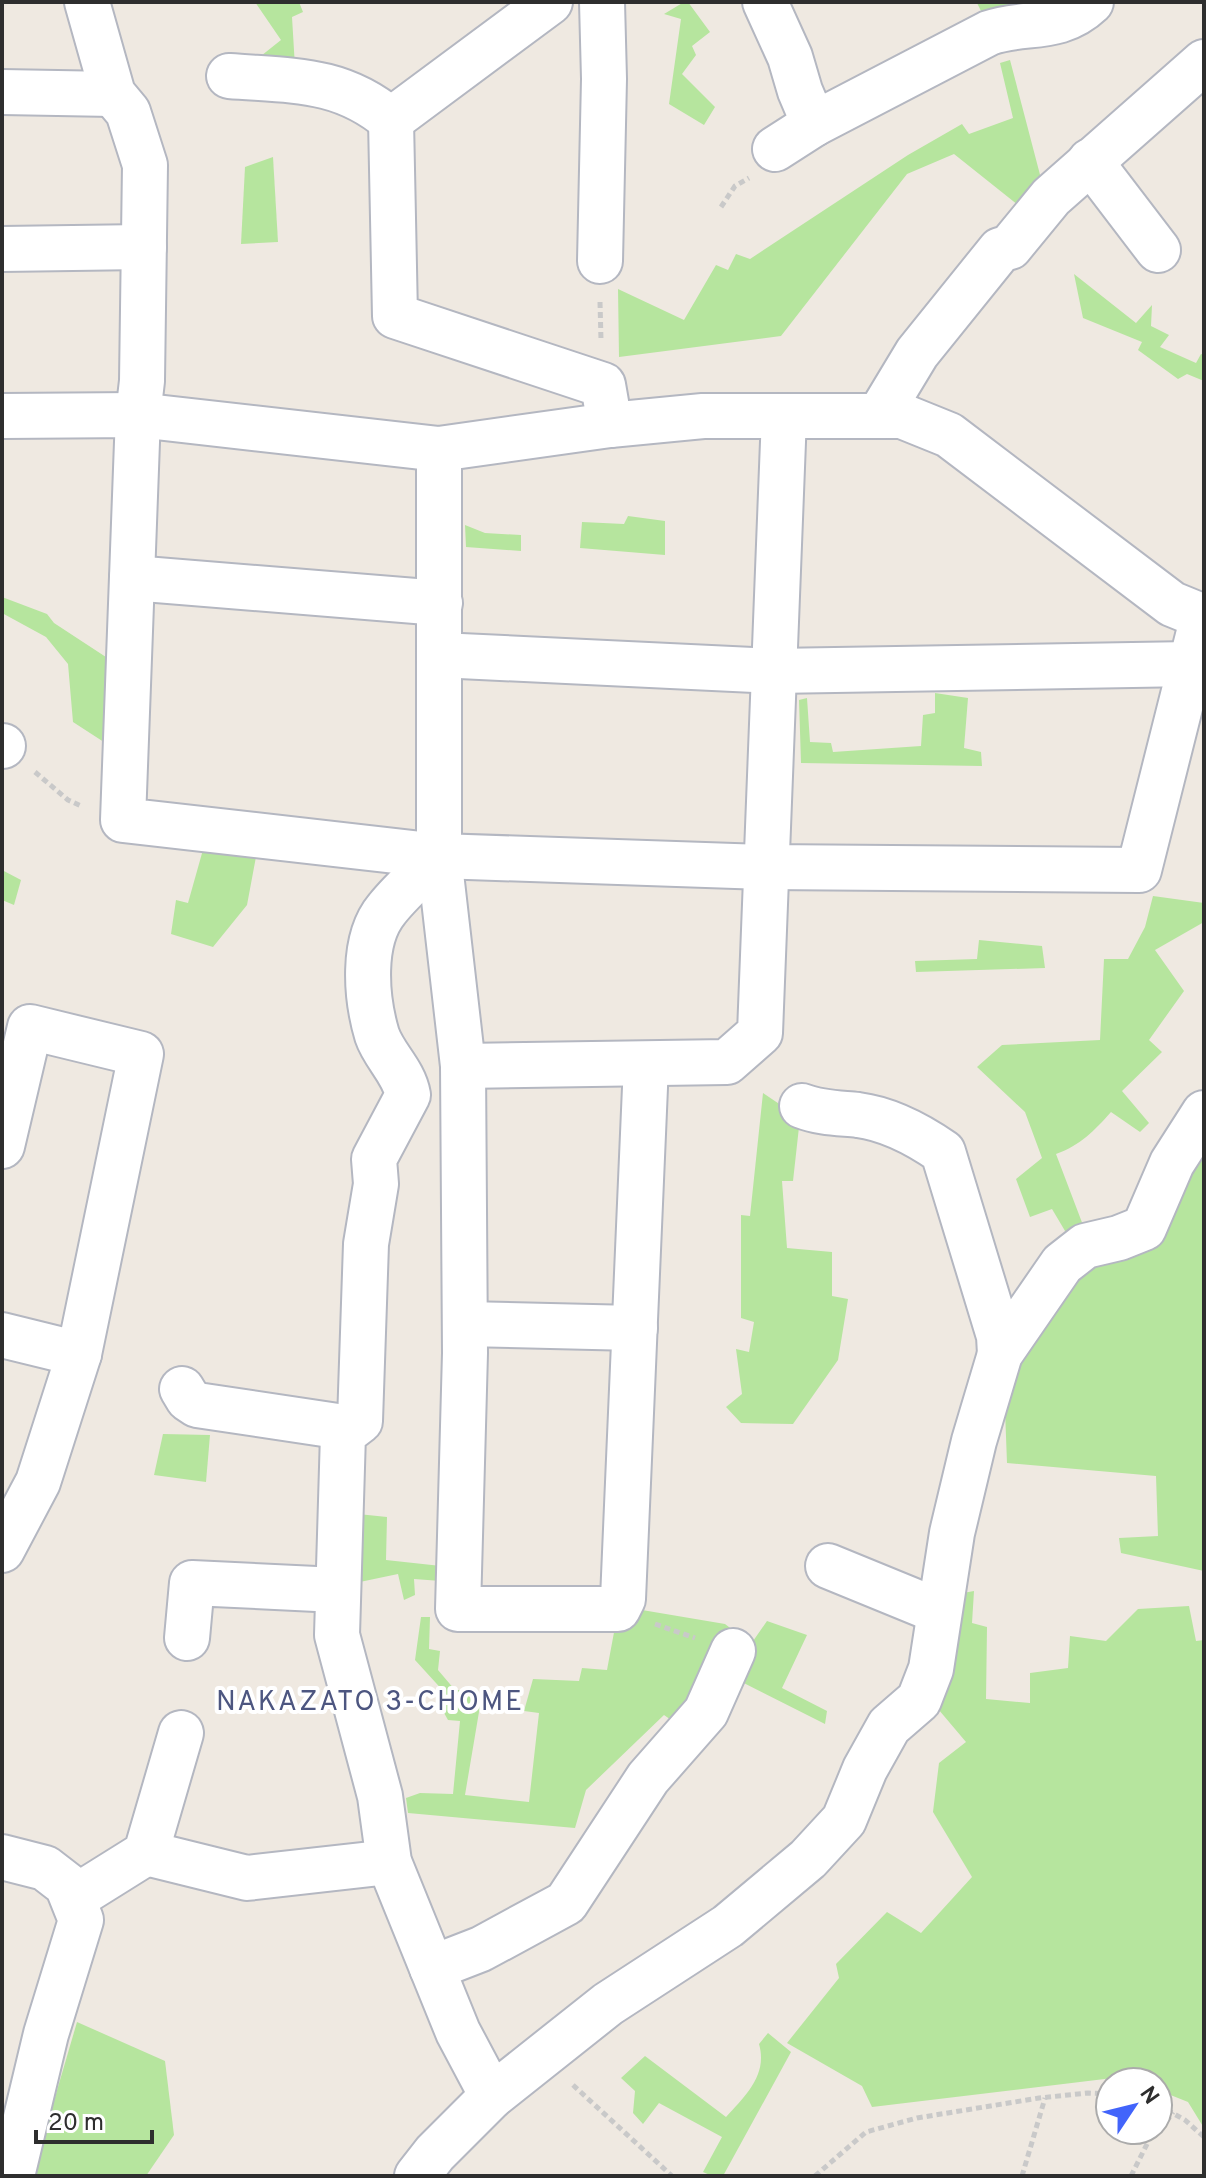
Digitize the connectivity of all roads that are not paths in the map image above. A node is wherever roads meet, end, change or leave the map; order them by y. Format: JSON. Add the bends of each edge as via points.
{"nodes":[{"id":1,"x":87,"y":2,"type":"edge"},
{"id":2,"x":550,"y":2,"type":"edge"},
{"id":3,"x":602,"y":2,"type":"edge"},
{"id":4,"x":765,"y":2,"type":"edge"},
{"id":5,"x":1091,"y":2,"type":"edge"},
{"id":6,"x":229,"y":76,"type":"dead end"},
{"id":7,"x":1195,"y":82,"type":"edge"},
{"id":8,"x":2,"y":92,"type":"edge"},
{"id":9,"x":113,"y":94,"type":"junction"},
{"id":10,"x":391,"y":120,"type":"junction"},
{"id":11,"x":814,"y":124,"type":"junction"},
{"id":12,"x":775,"y":149,"type":"dead end"},
{"id":13,"x":1076,"y":175,"type":"junction"},
{"id":14,"x":144,"y":247,"type":"junction"},
{"id":15,"x":2,"y":249,"type":"edge"},
{"id":16,"x":1158,"y":250,"type":"dead end"},
{"id":17,"x":600,"y":261,"type":"road end"},
{"id":18,"x":605,"y":393,"type":"junction"},
{"id":19,"x":138,"y":415,"type":"junction"},
{"id":20,"x":2,"y":416,"type":"edge"},
{"id":21,"x":784,"y":416,"type":"junction"},
{"id":22,"x":879,"y":416,"type":"junction"},
{"id":23,"x":439,"y":449,"type":"junction"},
{"id":24,"x":132,"y":578,"type":"junction"},
{"id":25,"x":440,"y":603,"type":"junction"},
{"id":26,"x":1204,"y":617,"type":"edge"},
{"id":27,"x":439,"y":655,"type":"junction"},
{"id":28,"x":1191,"y":664,"type":"junction"},
{"id":29,"x":774,"y":671,"type":"junction"},
{"id":30,"x":439,"y":856,"type":"junction"},
{"id":31,"x":766,"y":867,"type":"junction"},
{"id":32,"x":646,"y":1064,"type":"junction"},
{"id":33,"x":463,"y":1066,"type":"junction"},
{"id":34,"x":802,"y":1106,"type":"dead end"},
{"id":35,"x":1204,"y":1113,"type":"edge"},
{"id":36,"x":2,"y":1146,"type":"edge"},
{"id":37,"x":465,"y":1324,"type":"junction"},
{"id":38,"x":635,"y":1328,"type":"junction"},
{"id":39,"x":2,"y":1335,"type":"edge"},
{"id":40,"x":79,"y":1354,"type":"junction"},
{"id":41,"x":1000,"y":1354,"type":"junction"},
{"id":42,"x":182,"y":1389,"type":"dead end"},
{"id":43,"x":344,"y":1430,"type":"junction"},
{"id":44,"x":2,"y":1550,"type":"edge"},
{"id":45,"x":828,"y":1566,"type":"dead end"},
{"id":46,"x":337,"y":1590,"type":"junction"},
{"id":47,"x":938,"y":1611,"type":"junction"},
{"id":48,"x":187,"y":1638,"type":"dead end"},
{"id":49,"x":733,"y":1651,"type":"road end"},
{"id":50,"x":181,"y":1733,"type":"dead end"},
{"id":51,"x":146,"y":1853,"type":"junction"},
{"id":52,"x":2,"y":1857,"type":"edge"},
{"id":53,"x":389,"y":1862,"type":"junction"},
{"id":54,"x":74,"y":1898,"type":"junction"},
{"id":55,"x":432,"y":1968,"type":"junction"},
{"id":56,"x":492,"y":2096,"type":"junction"},
{"id":57,"x":12,"y":2176,"type":"edge"},
{"id":58,"x":417,"y":2176,"type":"edge"}],
"edges":[{"from":1,"to":9,"type":"street"},
{"from":2,"to":10,"type":"street"},
{"from":3,"to":17,"type":"street"},
{"from":4,"to":11,"type":"street"},
{"from":5,"to":11,"type":"street","via":[[1048,25],[989,33]]},
{"from":6,"to":10,"type":"street","via":[[339,88]]},
{"from":7,"to":13,"type":"street"},
{"from":8,"to":9,"type":"street"},
{"from":9,"to":14,"type":"street","via":[[128,112],[145,165]]},
{"from":10,"to":18,"type":"street","via":[[395,316]]},
{"from":11,"to":12,"type":"street"},
{"from":13,"to":16,"type":"street"},
{"from":13,"to":22,"type":"street","via":[[1010,247],[1000,250],[917,353]]},
{"from":14,"to":15,"type":"street"},
{"from":14,"to":19,"type":"street"},
{"from":18,"to":21,"type":"street","via":[[703,416]]},
{"from":18,"to":23,"type":"street"},
{"from":19,"to":20,"type":"street"},
{"from":19,"to":23,"type":"street"},
{"from":19,"to":24,"type":"street"},
{"from":21,"to":22,"type":"street"},
{"from":21,"to":29,"type":"street"},
{"from":22,"to":26,"type":"street","via":[[902,416],[949,435],[1172,604]]},
{"from":23,"to":25,"type":"street"},
{"from":24,"to":25,"type":"street"},
{"from":24,"to":30,"type":"street","via":[[123,820]]},
{"from":25,"to":27,"type":"street"},
{"from":26,"to":28,"type":"street"},
{"from":27,"to":29,"type":"street"},
{"from":27,"to":30,"type":"street"},
{"from":28,"to":29,"type":"street"},
{"from":28,"to":31,"type":"street","via":[[1139,870]]},
{"from":29,"to":31,"type":"street"},
{"from":30,"to":31,"type":"street"},
{"from":30,"to":33,"type":"street"},
{"from":30,"to":43,"type":"street","via":[[385,911],[369,946],[367,970],[377,1036],[408,1095],[374,1159],[360,1421]]},
{"from":31,"to":32,"type":"street","via":[[760,1033],[742,1062]]},
{"from":32,"to":33,"type":"street"},
{"from":32,"to":38,"type":"street"},
{"from":33,"to":37,"type":"street"},
{"from":34,"to":41,"type":"street","via":[[888,1122],[943,1152]]},
{"from":35,"to":41,"type":"street","via":[[1172,1163],[1144,1228],[1085,1246],[1062,1264]]},
{"from":36,"to":40,"type":"street","via":[[30,1027],[141,1054]]},
{"from":37,"to":38,"type":"street"},
{"from":37,"to":38,"type":"street","via":[[458,1609],[618,1609],[623,1599]]},
{"from":39,"to":40,"type":"street"},
{"from":40,"to":44,"type":"street","via":[[38,1482]]},
{"from":41,"to":47,"type":"street","via":[[974,1441]]},
{"from":42,"to":43,"type":"street","via":[[197,1405]]},
{"from":43,"to":46,"type":"street"},
{"from":45,"to":47,"type":"street"},
{"from":46,"to":48,"type":"street","via":[[192,1583]]},
{"from":46,"to":53,"type":"street","via":[[337,1635],[380,1796]]},
{"from":47,"to":56,"type":"street","via":[[931,1669],[919,1700],[889,1726],[844,1820],[808,1859],[728,1926],[608,2004]]},
{"from":49,"to":55,"type":"street","via":[[706,1712],[648,1778],[566,1903],[481,1949]]},
{"from":50,"to":51,"type":"street"},
{"from":51,"to":53,"type":"street","via":[[247,1878]]},
{"from":51,"to":54,"type":"street"},
{"from":52,"to":54,"type":"street","via":[[45,1868],[67,1885]]},
{"from":53,"to":55,"type":"street"},
{"from":54,"to":57,"type":"street","via":[[81,1920],[46,2034]]},
{"from":55,"to":56,"type":"street"},
{"from":56,"to":58,"type":"street"}]}
